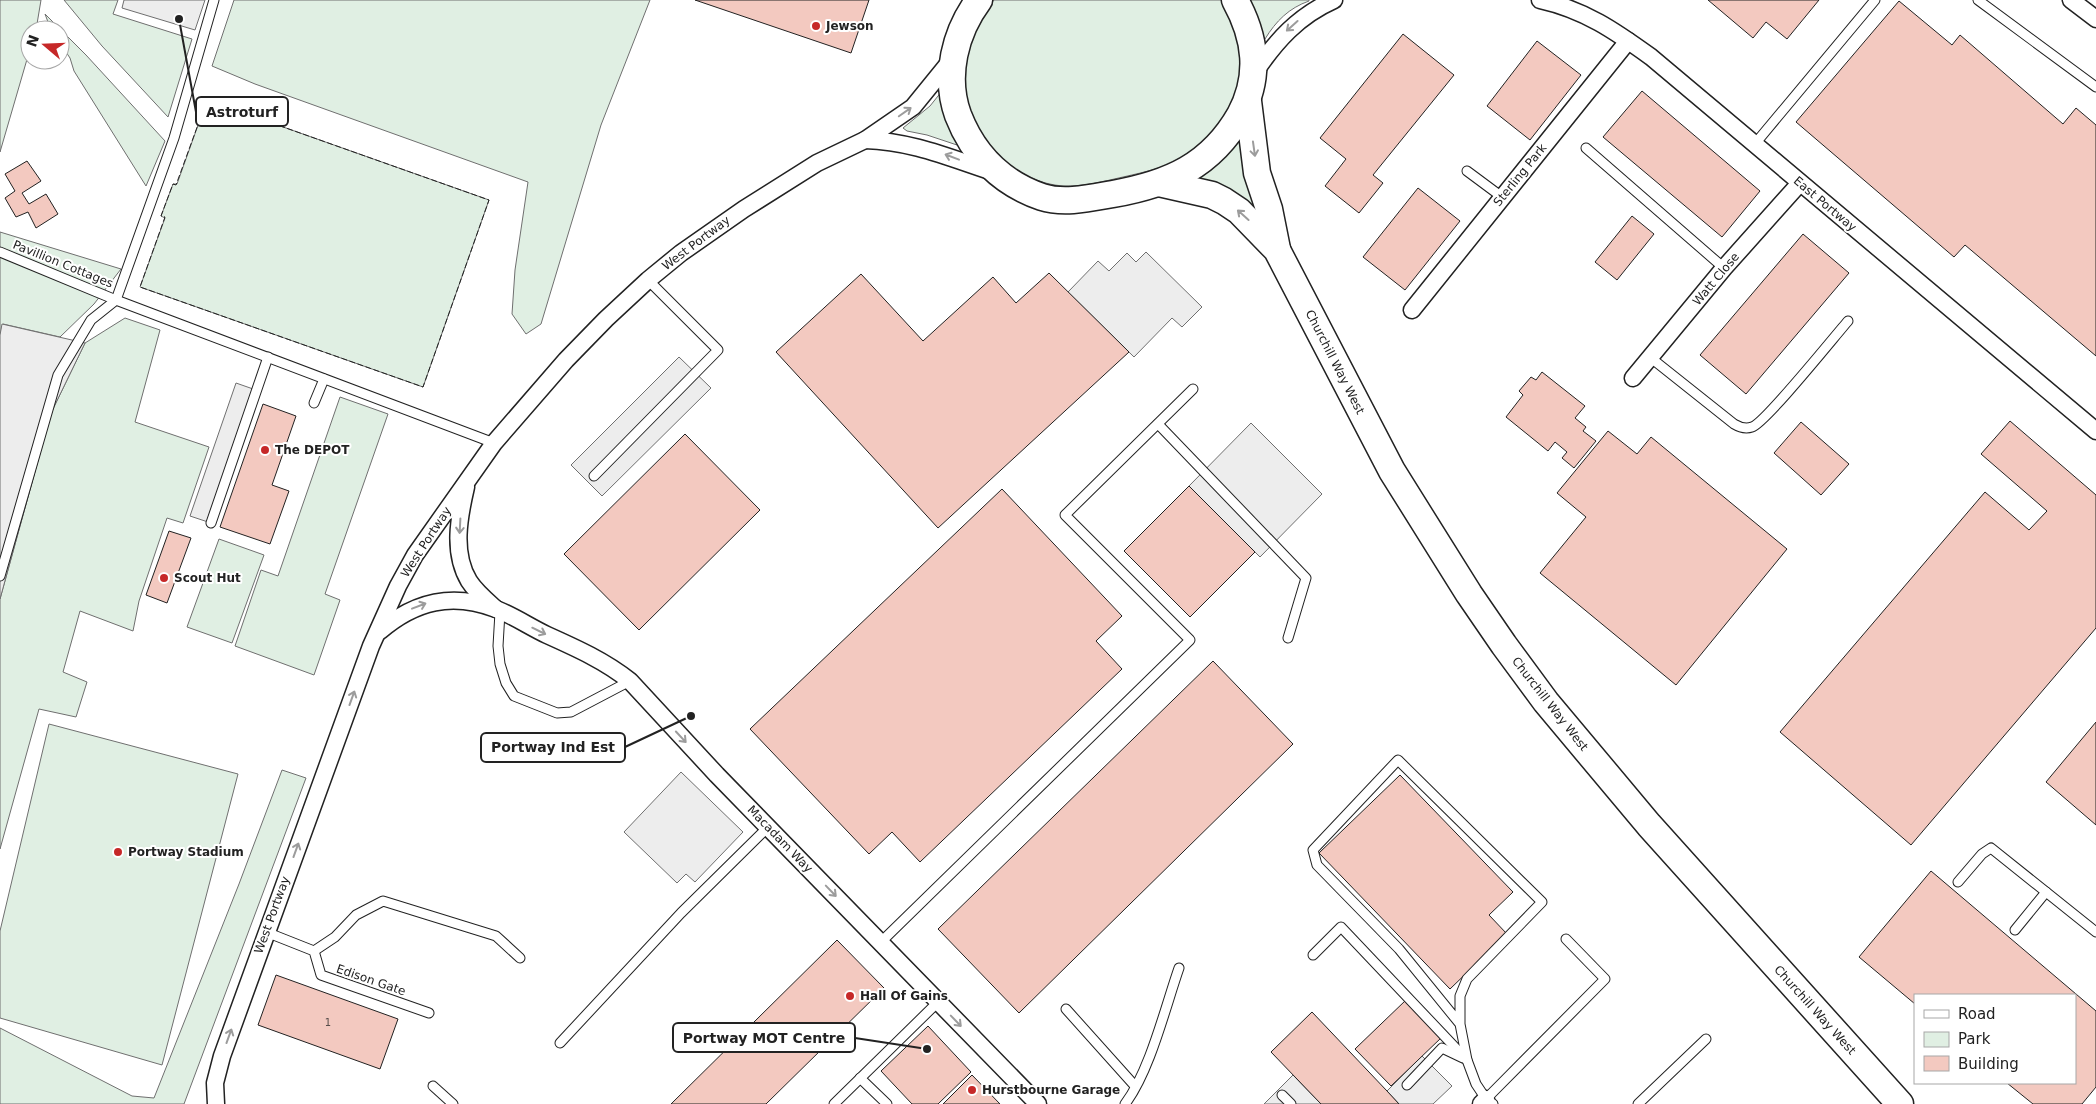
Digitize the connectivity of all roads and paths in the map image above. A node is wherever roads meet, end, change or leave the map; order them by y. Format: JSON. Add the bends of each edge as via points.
{"nodes":[{"id":1,"x":214,"y":0,"type":"edge"},
{"id":2,"x":979,"y":0,"type":"edge"},
{"id":3,"x":1235,"y":0,"type":"edge"},
{"id":4,"x":1334,"y":0,"type":"edge"},
{"id":5,"x":1875,"y":0,"type":"edge"},
{"id":6,"x":1978,"y":0,"type":"edge"},
{"id":7,"x":2072,"y":0,"type":"edge"},
{"id":8,"x":1545,"y":1,"type":"edge"},
{"id":9,"x":2096,"y":19,"type":"edge"},
{"id":10,"x":1628,"y":41,"type":"junction"},
{"id":11,"x":954,"y":57,"type":"junction"},
{"id":12,"x":1255,"y":72,"type":"junction"},
{"id":13,"x":2096,"y":88,"type":"edge"},
{"id":14,"x":1248,"y":100,"type":"junction"},
{"id":15,"x":866,"y":140,"type":"junction"},
{"id":16,"x":1754,"y":145,"type":"junction"},
{"id":17,"x":1586,"y":148,"type":"dead end"},
{"id":18,"x":1468,"y":171,"type":"dead end"},
{"id":19,"x":998,"y":174,"type":"junction"},
{"id":20,"x":1800,"y":182,"type":"junction"},
{"id":21,"x":1159,"y":183,"type":"junction"},
{"id":22,"x":1502,"y":197,"type":"junction"},
{"id":23,"x":1277,"y":250,"type":"junction"},
{"id":24,"x":0,"y":252,"type":"edge"},
{"id":25,"x":1724,"y":268,"type":"junction"},
{"id":26,"x":648,"y":280,"type":"junction"},
{"id":27,"x":116,"y":300,"type":"junction"},
{"id":28,"x":1412,"y":310,"type":"dead end"},
{"id":29,"x":1848,"y":321,"type":"dead end"},
{"id":30,"x":268,"y":357,"type":"junction"},
{"id":31,"x":1651,"y":358,"type":"junction"},
{"id":32,"x":1633,"y":378,"type":"dead end"},
{"id":33,"x":324,"y":379,"type":"junction"},
{"id":34,"x":1193,"y":389,"type":"dead end"},
{"id":35,"x":314,"y":403,"type":"dead end"},
{"id":36,"x":1158,"y":424,"type":"junction"},
{"id":37,"x":2094,"y":424,"type":"edge"},
{"id":38,"x":494,"y":443,"type":"junction"},
{"id":39,"x":594,"y":476,"type":"dead end"},
{"id":40,"x":468,"y":478,"type":"junction"},
{"id":41,"x":211,"y":523,"type":"dead end"},
{"id":42,"x":0,"y":576,"type":"edge"},
{"id":43,"x":498,"y":610,"type":"junction"},
{"id":44,"x":378,"y":632,"type":"junction"},
{"id":45,"x":1288,"y":638,"type":"dead end"},
{"id":46,"x":630,"y":681,"type":"junction"},
{"id":47,"x":768,"y":827,"type":"junction"},
{"id":48,"x":1958,"y":882,"type":"dead end"},
{"id":49,"x":2046,"y":892,"type":"junction"},
{"id":50,"x":2015,"y":930,"type":"dead end"},
{"id":51,"x":266,"y":932,"type":"junction"},
{"id":52,"x":2096,"y":932,"type":"edge"},
{"id":53,"x":1566,"y":939,"type":"dead end"},
{"id":54,"x":881,"y":942,"type":"junction"},
{"id":55,"x":314,"y":951,"type":"junction"},
{"id":56,"x":1314,"y":955,"type":"dead end"},
{"id":57,"x":520,"y":958,"type":"dead end"},
{"id":58,"x":1179,"y":968,"type":"dead end"},
{"id":59,"x":938,"y":1002,"type":"junction"},
{"id":60,"x":1066,"y":1009,"type":"dead end"},
{"id":61,"x":429,"y":1014,"type":"dead end"},
{"id":62,"x":1460,"y":1024,"type":"junction"},
{"id":63,"x":1706,"y":1039,"type":"dead end"},
{"id":64,"x":560,"y":1043,"type":"dead end"},
{"id":65,"x":1467,"y":1060,"type":"junction"},
{"id":66,"x":860,"y":1078,"type":"junction"},
{"id":67,"x":1407,"y":1085,"type":"dead end"},
{"id":68,"x":433,"y":1086,"type":"dead end"},
{"id":69,"x":1135,"y":1086,"type":"junction"},
{"id":70,"x":1282,"y":1095,"type":"dead end"},
{"id":71,"x":1487,"y":1102,"type":"edge"},
{"id":72,"x":216,"y":1104,"type":"edge"},
{"id":73,"x":453,"y":1104,"type":"edge"},
{"id":74,"x":834,"y":1104,"type":"edge"},
{"id":75,"x":887,"y":1104,"type":"edge"},
{"id":76,"x":1038,"y":1104,"type":"edge"},
{"id":77,"x":1125,"y":1104,"type":"edge"},
{"id":78,"x":1291,"y":1104,"type":"edge"},
{"id":79,"x":1638,"y":1104,"type":"edge"},
{"id":80,"x":1900,"y":1104,"type":"edge"}],
"edges":[{"from":1,"to":27,"type":"lane","via":[[174,138]]},
{"from":2,"to":11,"type":"main road","name":"Churchill Way West","via":[[965,20]]},
{"from":3,"to":12,"type":"main road","name":"Churchill Way West","via":[[1248,33]]},
{"from":4,"to":12,"type":"street","one_way":true,"via":[[1286,31]]},
{"from":5,"to":16,"type":"lane"},
{"from":6,"to":13,"type":"lane"},
{"from":7,"to":9,"type":"street"},
{"from":8,"to":10,"type":"street","name":"East Portway","via":[[1610,27]]},
{"from":10,"to":16,"type":"street","name":"East Portway","via":[[1652,57]]},
{"from":10,"to":22,"type":"street","name":"Sterling Park"},
{"from":15,"to":11,"type":"street","name":"West Portway","one_way":true,"via":[[913,107]]},
{"from":11,"to":19,"type":"main road","name":"Churchill Way West","via":[[952,90],[962,126],[987,164]]},
{"from":12,"to":14,"type":"main road","name":"Churchill Way West"},
{"from":14,"to":21,"type":"main road","name":"Churchill Way West","via":[[1217,148],[1187,170]]},
{"from":14,"to":23,"type":"main road","name":"Churchill Way West","one_way":true,"via":[[1258,173]]},
{"from":19,"to":15,"type":"street","one_way":true,"via":[[926,149],[886,140]]},
{"from":15,"to":26,"type":"street","name":"West Portway","via":[[790,178]]},
{"from":16,"to":20,"type":"street","name":"East Portway"},
{"from":17,"to":25,"type":"lane"},
{"from":18,"to":22,"type":"lane"},
{"from":19,"to":21,"type":"main road","name":"Churchill Way West","via":[[1025,190],[1054,200],[1097,197]]},
{"from":20,"to":25,"type":"street","name":"Watt Close"},
{"from":20,"to":37,"type":"street","name":"East Portway"},
{"from":23,"to":21,"type":"main road","name":"Churchill Way West","one_way":true,"via":[[1239,211],[1224,201],[1212,195]]},
{"from":22,"to":28,"type":"street","name":"Sterling Park"},
{"from":23,"to":80,"type":"main road","name":"Churchill Way West","via":[[1392,472],[1469,594],[1546,702],[1656,832]]},
{"from":24,"to":27,"type":"lane","name":"Pavillion Cottages"},
{"from":25,"to":31,"type":"street","name":"Watt Close"},
{"from":26,"to":38,"type":"street","name":"West Portway","via":[[566,360]]},
{"from":26,"to":39,"type":"lane","via":[[718,350]]},
{"from":27,"to":30,"type":"lane","name":"Pavillion Cottages"},
{"from":27,"to":42,"type":"lane","via":[[91,320],[58,375]]},
{"from":29,"to":31,"type":"lane","via":[[1758,425],[1751,428],[1734,424]]},
{"from":30,"to":33,"type":"lane","name":"Pavillion Cottages"},
{"from":30,"to":41,"type":"lane"},
{"from":31,"to":32,"type":"street","name":"Watt Close"},
{"from":33,"to":35,"type":"lane"},
{"from":33,"to":38,"type":"lane","name":"Pavillion Cottages"},
{"from":34,"to":36,"type":"lane"},
{"from":36,"to":45,"type":"lane","via":[[1306,578]]},
{"from":36,"to":54,"type":"lane","via":[[1065,515],[1190,640]]},
{"from":38,"to":40,"type":"street","name":"West Portway"},
{"from":40,"to":43,"type":"street","one_way":true,"via":[[459,522],[460,559],[470,582]]},
{"from":40,"to":44,"type":"street","name":"West Portway","via":[[416,555]]},
{"from":44,"to":43,"type":"street","one_way":true,"via":[[405,612],[430,603],[467,603]]},
{"from":43,"to":46,"type":"street","name":"Macadam Way","one_way":true,"via":[[579,649]]},
{"from":43,"to":46,"type":"lane","via":[[500,664],[514,696],[557,713],[571,712]]},
{"from":51,"to":44,"type":"street","name":"West Portway","one_way":true},
{"from":46,"to":47,"type":"street","name":"Macadam Way","one_way":true},
{"from":47,"to":54,"type":"street","name":"Macadam Way","one_way":true},
{"from":47,"to":64,"type":"lane","via":[[681,913]]},
{"from":48,"to":49,"type":"lane","via":[[1991,848]]},
{"from":49,"to":50,"type":"lane"},
{"from":49,"to":52,"type":"lane"},
{"from":51,"to":55,"type":"lane"},
{"from":72,"to":51,"type":"street","name":"West Portway","one_way":true,"via":[[215,1083],[222,1056]]},
{"from":53,"to":71,"type":"lane","via":[[1605,979]]},
{"from":54,"to":59,"type":"street","name":"Macadam Way"},
{"from":55,"to":57,"type":"lane","via":[[335,937],[356,915],[383,901],[496,936]]},
{"from":55,"to":61,"type":"lane","name":"Edison Gate","via":[[321,975]]},
{"from":56,"to":65,"type":"lane","via":[[1341,927]]},
{"from":58,"to":69,"type":"lane","via":[[1149,1056]]},
{"from":59,"to":66,"type":"lane"},
{"from":59,"to":76,"type":"street","name":"Macadam Way","one_way":true},
{"from":60,"to":69,"type":"lane"},
{"from":62,"to":62,"type":"lane","via":[[1460,996],[1467,979],[1542,902],[1398,760],[1313,850],[1317,865],[1399,949]]},
{"from":62,"to":65,"type":"lane"},
{"from":63,"to":79,"type":"lane"},
{"from":65,"to":67,"type":"lane","via":[[1442,1048]]},
{"from":65,"to":71,"type":"lane"},
{"from":66,"to":74,"type":"lane"},
{"from":66,"to":75,"type":"lane"},
{"from":68,"to":73,"type":"lane"},
{"from":69,"to":77,"type":"lane"},
{"from":70,"to":78,"type":"lane"}]}
